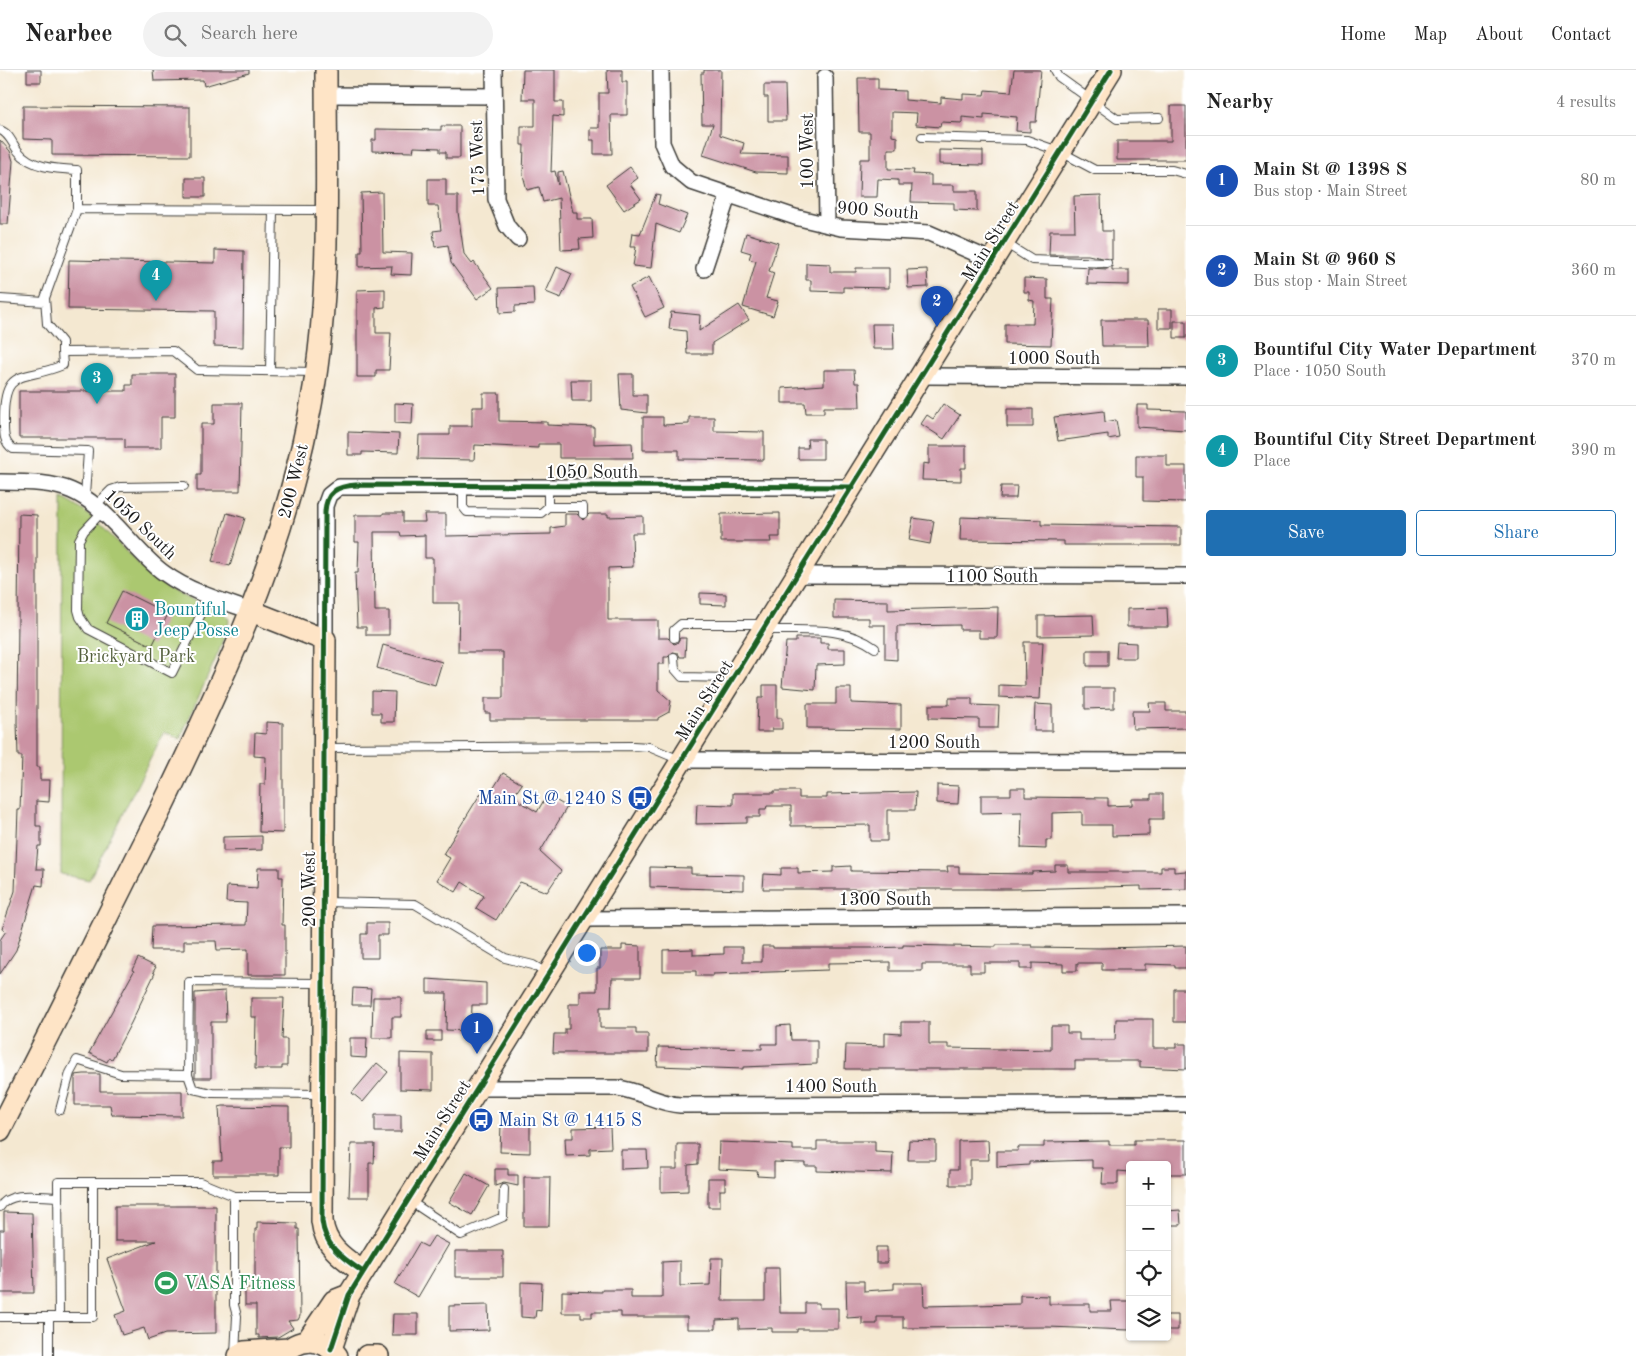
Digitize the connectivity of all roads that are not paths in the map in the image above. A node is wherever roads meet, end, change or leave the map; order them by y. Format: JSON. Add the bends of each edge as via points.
{"nodes":[{"id":1,"x":326,"y":70,"type":"edge"},
{"id":2,"x":494,"y":70,"type":"edge"},
{"id":3,"x":661,"y":70,"type":"edge"},
{"id":4,"x":1055,"y":70,"type":"edge"},
{"id":5,"x":1111,"y":70,"type":"edge"},
{"id":6,"x":825,"y":77,"type":"dead end"},
{"id":7,"x":326,"y":95,"type":"junction"},
{"id":8,"x":494,"y":96,"type":"junction"},
{"id":9,"x":1093,"y":102,"type":"junction"},
{"id":10,"x":1159,"y":118,"type":"dead end"},
{"id":11,"x":0,"y":130,"type":"edge"},
{"id":12,"x":922,"y":138,"type":"dead end"},
{"id":13,"x":1061,"y":152,"type":"junction"},
{"id":14,"x":1186,"y":174,"type":"edge"},
{"id":15,"x":728,"y":196,"type":"junction"},
{"id":16,"x":77,"y":209,"type":"junction"},
{"id":17,"x":274,"y":210,"type":"junction"},
{"id":18,"x":326,"y":210,"type":"junction"},
{"id":19,"x":826,"y":225,"type":"junction"},
{"id":20,"x":518,"y":239,"type":"dead end"},
{"id":21,"x":1005,"y":243,"type":"junction"},
{"id":22,"x":993,"y":262,"type":"junction"},
{"id":23,"x":1107,"y":263,"type":"dead end"},
{"id":24,"x":704,"y":269,"type":"dead end"},
{"id":25,"x":0,"y":299,"type":"edge"},
{"id":26,"x":45,"y":302,"type":"junction"},
{"id":27,"x":62,"y":352,"type":"junction"},
{"id":28,"x":270,"y":371,"type":"junction"},
{"id":29,"x":316,"y":372,"type":"junction"},
{"id":30,"x":922,"y":376,"type":"junction"},
{"id":31,"x":1186,"y":377,"type":"edge"},
{"id":32,"x":0,"y":482,"type":"edge"},
{"id":33,"x":184,"y":486,"type":"dead end"},
{"id":34,"x":463,"y":486,"type":"junction"},
{"id":35,"x":548,"y":486,"type":"junction"},
{"id":36,"x":853,"y":487,"type":"junction"},
{"id":37,"x":333,"y":491,"type":"joint"},
{"id":38,"x":95,"y":504,"type":"junction"},
{"id":39,"x":548,"y":507,"type":"junction"},
{"id":40,"x":583,"y":514,"type":"dead end"},
{"id":41,"x":798,"y":575,"type":"junction"},
{"id":42,"x":1186,"y":576,"type":"edge"},
{"id":43,"x":210,"y":596,"type":"junction"},
{"id":44,"x":251,"y":611,"type":"junction"},
{"id":45,"x":765,"y":627,"type":"junction"},
{"id":46,"x":674,"y":638,"type":"dead end"},
{"id":47,"x":325,"y":640,"type":"junction"},
{"id":48,"x":875,"y":648,"type":"dead end"},
{"id":49,"x":674,"y":657,"type":"dead end"},
{"id":50,"x":734,"y":678,"type":"junction"},
{"id":51,"x":324,"y":748,"type":"junction"},
{"id":52,"x":682,"y":760,"type":"junction"},
{"id":53,"x":1186,"y":761,"type":"edge"},
{"id":54,"x":323,"y":902,"type":"junction"},
{"id":55,"x":1186,"y":916,"type":"edge"},
{"id":56,"x":584,"y":919,"type":"junction"},
{"id":57,"x":549,"y":974,"type":"junction"},
{"id":58,"x":323,"y":983,"type":"junction"},
{"id":59,"x":188,"y":1075,"type":"junction"},
{"id":60,"x":478,"y":1088,"type":"junction"},
{"id":61,"x":323,"y":1094,"type":"junction"},
{"id":62,"x":1186,"y":1104,"type":"edge"},
{"id":63,"x":60,"y":1110,"type":"dead end"},
{"id":64,"x":0,"y":1130,"type":"edge"},
{"id":65,"x":93,"y":1182,"type":"junction"},
{"id":66,"x":504,"y":1189,"type":"dead end"},
{"id":67,"x":234,"y":1196,"type":"junction"},
{"id":68,"x":322,"y":1196,"type":"junction"},
{"id":69,"x":58,"y":1197,"type":"junction"},
{"id":70,"x":408,"y":1200,"type":"junction"},
{"id":71,"x":0,"y":1208,"type":"edge"},
{"id":72,"x":363,"y":1272,"type":"junction"},
{"id":73,"x":349,"y":1295,"type":"junction"},
{"id":74,"x":0,"y":1317,"type":"edge"},
{"id":75,"x":49,"y":1317,"type":"junction"},
{"id":76,"x":59,"y":1317,"type":"junction"},
{"id":77,"x":292,"y":1348,"type":"edge"},
{"id":78,"x":334,"y":1352,"type":"edge"},
{"id":79,"x":49,"y":1356,"type":"edge"},
{"id":80,"x":234,"y":1356,"type":"edge"},
{"id":81,"x":239,"y":1356,"type":"edge"},
{"id":82,"x":367,"y":1356,"type":"edge"},
{"id":83,"x":378,"y":1356,"type":"edge"}],
"edges":[{"from":1,"to":7,"type":"street","name":"200 West"},
{"from":2,"to":8,"type":"street","name":"175 West"},
{"from":3,"to":15,"type":"street","name":"900 South","via":[[661,134],[668,159],[678,173],[698,186]]},
{"from":4,"to":9,"type":"lane","via":[[1059,77]]},
{"from":5,"to":9,"type":"street","name":"Main Street"},
{"from":6,"to":19,"type":"street","name":"100 West"},
{"from":7,"to":8,"type":"street"},
{"from":7,"to":18,"type":"street","name":"200 West"},
{"from":8,"to":20,"type":"street","name":"175 West","via":[[496,199],[507,226]]},
{"from":9,"to":10,"type":"lane","via":[[1117,119]]},
{"from":9,"to":13,"type":"street","name":"Main Street"},
{"from":11,"to":16,"type":"lane","via":[[26,159],[51,169],[77,170]]},
{"from":12,"to":13,"type":"lane","via":[[1027,140]]},
{"from":13,"to":14,"type":"lane","via":[[1095,170],[1172,170]]},
{"from":13,"to":21,"type":"street","name":"Main Street"},
{"from":15,"to":19,"type":"street","name":"900 South"},
{"from":15,"to":24,"type":"street"},
{"from":16,"to":17,"type":"lane"},
{"from":16,"to":26,"type":"lane"},
{"from":17,"to":18,"type":"lane"},
{"from":17,"to":28,"type":"lane"},
{"from":18,"to":29,"type":"street","name":"200 West","via":[[322,320]]},
{"from":19,"to":22,"type":"street","name":"900 South","via":[[930,233]]},
{"from":21,"to":22,"type":"street","name":"Main Street"},
{"from":21,"to":23,"type":"lane","via":[[1032,260]]},
{"from":22,"to":30,"type":"street","name":"Main Street"},
{"from":25,"to":26,"type":"lane"},
{"from":26,"to":27,"type":"lane","via":[[47,324],[62,342]]},
{"from":27,"to":28,"type":"lane","via":[[173,351],[197,370]]},
{"from":27,"to":38,"type":"lane","via":[[63,365],[15,380],[8,388],[4,398],[4,436],[7,445],[13,449],[88,451]]},
{"from":28,"to":29,"type":"lane"},
{"from":29,"to":44,"type":"street","name":"200 West","via":[[285,516]]},
{"from":30,"to":31,"type":"street","name":"1000 South"},
{"from":30,"to":36,"type":"street","name":"Main Street"},
{"from":32,"to":38,"type":"street","name":"1050 South","via":[[42,483],[71,490]]},
{"from":33,"to":38,"type":"lane","via":[[120,487],[111,490]]},
{"from":34,"to":35,"type":"street","name":"1050 South"},
{"from":34,"to":37,"type":"street","name":"1050 South","via":[[345,486]]},
{"from":34,"to":39,"type":"lane","via":[[463,507],[468,512],[541,513]]},
{"from":35,"to":36,"type":"street","name":"1050 South"},
{"from":35,"to":39,"type":"lane"},
{"from":36,"to":41,"type":"street","name":"Main Street"},
{"from":37,"to":47,"type":"street","name":"200 West","via":[[325,506]]},
{"from":38,"to":43,"type":"street","name":"1050 South","via":[[155,566],[180,583]]},
{"from":38,"to":43,"type":"lane","via":[[79,540],[78,610],[88,628],[172,672]]},
{"from":39,"to":40,"type":"lane","via":[[583,507]]},
{"from":41,"to":42,"type":"street","name":"1100 South"},
{"from":41,"to":45,"type":"street","name":"Main Street"},
{"from":43,"to":44,"type":"street","name":"1050 South"},
{"from":44,"to":47,"type":"street"},
{"from":44,"to":64,"type":"street","name":"200 West","via":[[204,721]]},
{"from":45,"to":46,"type":"lane","via":[[680,624],[674,630]]},
{"from":45,"to":48,"type":"lane","via":[[834,632],[863,639]]},
{"from":45,"to":50,"type":"street","name":"Main Street"},
{"from":47,"to":51,"type":"street","name":"200 West"},
{"from":49,"to":50,"type":"lane","via":[[675,669],[682,677]]},
{"from":50,"to":52,"type":"street","name":"Main Street"},
{"from":51,"to":52,"type":"lane","via":[[632,746],[649,748]]},
{"from":51,"to":54,"type":"street","name":"200 West"},
{"from":52,"to":53,"type":"street","name":"1200 South"},
{"from":52,"to":56,"type":"street","name":"Main Street"},
{"from":54,"to":57,"type":"lane","via":[[415,904],[505,958],[533,965]]},
{"from":54,"to":58,"type":"street","name":"200 West"},
{"from":55,"to":56,"type":"street","name":"1300 South"},
{"from":56,"to":57,"type":"street","name":"Main Street"},
{"from":57,"to":60,"type":"street","name":"Main Street"},
{"from":58,"to":59,"type":"lane","via":[[189,982]]},
{"from":58,"to":61,"type":"street","name":"200 West"},
{"from":59,"to":61,"type":"lane","via":[[193,1089],[212,1094]]},
{"from":59,"to":63,"type":"lane","via":[[121,1074],[77,1060]]},
{"from":60,"to":62,"type":"street","name":"1400 South","via":[[617,1088],[680,1105]]},
{"from":60,"to":70,"type":"street","name":"Main Street"},
{"from":61,"to":68,"type":"street","name":"200 West"},
{"from":65,"to":67,"type":"lane","via":[[200,1182]]},
{"from":65,"to":69,"type":"lane","via":[[58,1182]]},
{"from":65,"to":76,"type":"lane","via":[[93,1316]]},
{"from":66,"to":70,"type":"lane","via":[[503,1217],[461,1235]]},
{"from":67,"to":68,"type":"lane"},
{"from":67,"to":80,"type":"lane","via":[[234,1305],[237,1316]]},
{"from":68,"to":72,"type":"street","name":"200 West","via":[[323,1231],[329,1245]]},
{"from":69,"to":71,"type":"lane","via":[[12,1197]]},
{"from":69,"to":76,"type":"lane"},
{"from":70,"to":72,"type":"street","name":"Main Street"},
{"from":72,"to":73,"type":"street","name":"Main Street"},
{"from":73,"to":77,"type":"street","name":"Main Street","via":[[334,1301]]},
{"from":73,"to":78,"type":"street","name":"Main Street"},
{"from":74,"to":75,"type":"lane"},
{"from":75,"to":76,"type":"lane"},
{"from":75,"to":79,"type":"lane"},
{"from":77,"to":78,"type":"street","via":[[316,1341]]},
{"from":77,"to":81,"type":"street","via":[[244,1352]]},
{"from":82,"to":83,"type":"street"}]}
